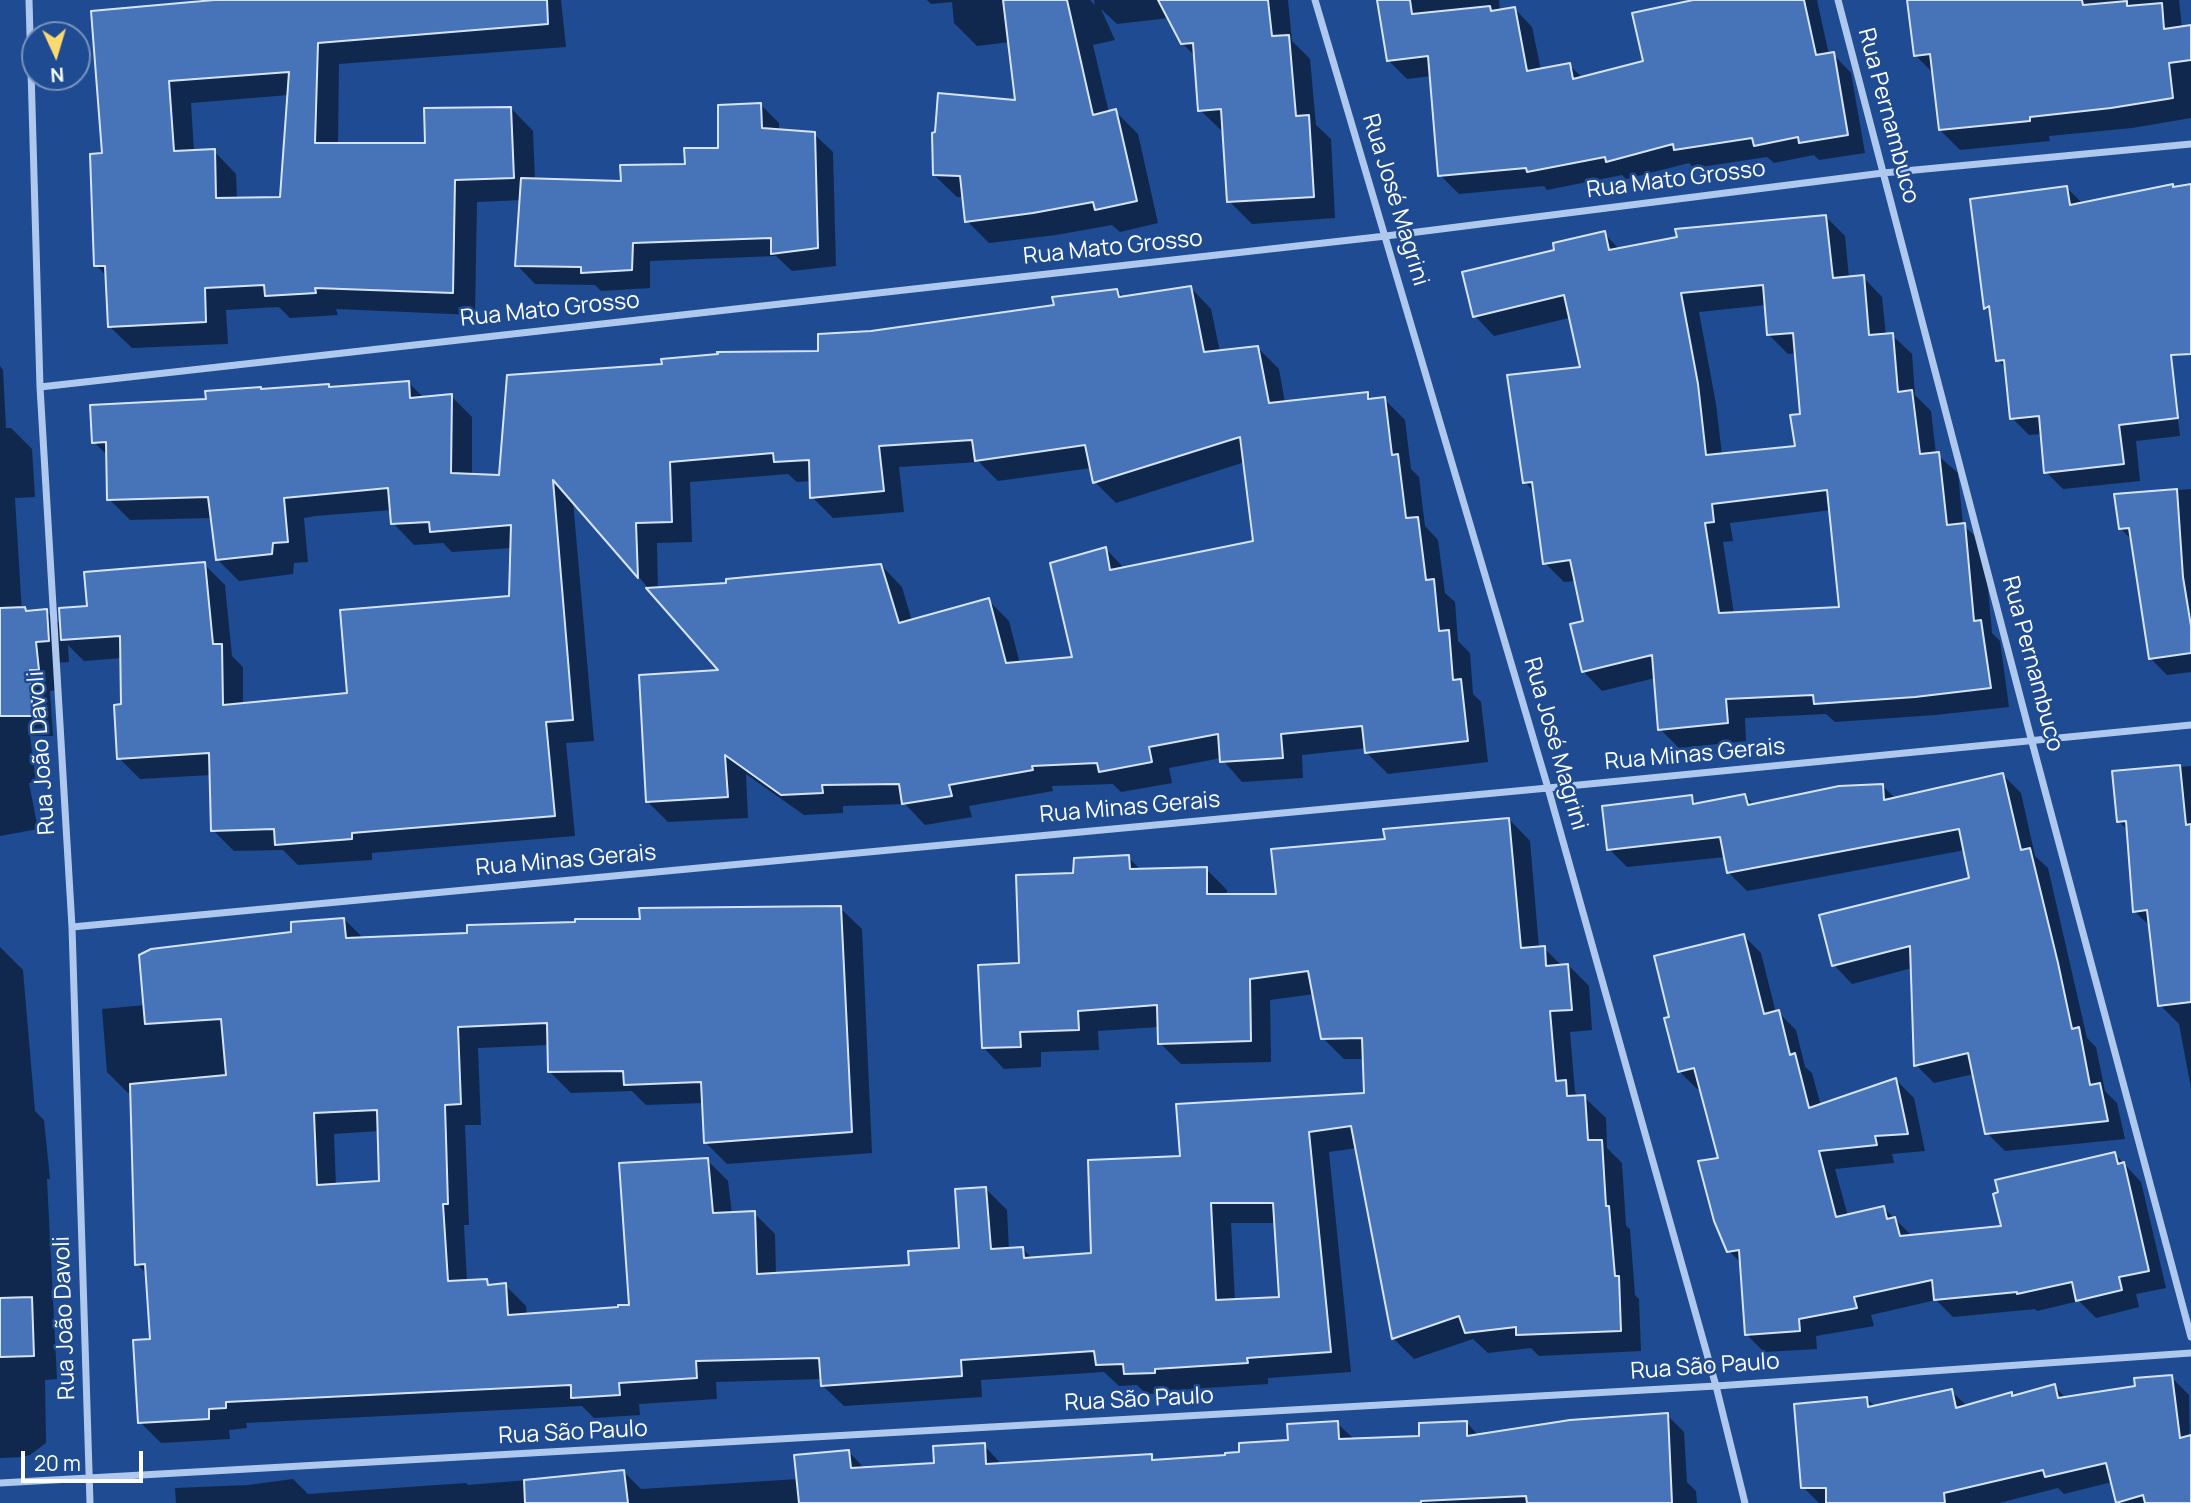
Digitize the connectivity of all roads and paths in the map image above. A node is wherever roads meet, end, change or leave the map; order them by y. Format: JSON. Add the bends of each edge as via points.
{"nodes":[{"id":1,"x":29,"y":0,"type":"edge"},
{"id":2,"x":1315,"y":0,"type":"edge"},
{"id":3,"x":1838,"y":0,"type":"edge"},
{"id":4,"x":2191,"y":145,"type":"edge"},
{"id":5,"x":1883,"y":173,"type":"junction"},
{"id":6,"x":1386,"y":236,"type":"junction"},
{"id":7,"x":40,"y":387,"type":"junction"},
{"id":8,"x":2191,"y":725,"type":"edge"},
{"id":9,"x":2032,"y":742,"type":"junction"},
{"id":10,"x":1548,"y":788,"type":"junction"},
{"id":11,"x":72,"y":927,"type":"junction"},
{"id":12,"x":2191,"y":1337,"type":"edge"},
{"id":13,"x":2191,"y":1353,"type":"edge"},
{"id":14,"x":1716,"y":1386,"type":"junction"},
{"id":15,"x":89,"y":1480,"type":"junction"},
{"id":16,"x":0,"y":1483,"type":"edge"},
{"id":17,"x":90,"y":1503,"type":"edge"},
{"id":18,"x":1745,"y":1503,"type":"edge"}],
"edges":[{"from":1,"to":7,"type":"street","name":"Rua João Davoli"},
{"from":2,"to":6,"type":"street","name":"Rua José Magrini"},
{"from":3,"to":5,"type":"street","name":"Rua Pernambuco"},
{"from":4,"to":5,"type":"street","name":"Rua Mato Grosso"},
{"from":5,"to":6,"type":"street","name":"Rua Mato Grosso"},
{"from":5,"to":9,"type":"street","name":"Rua Pernambuco"},
{"from":6,"to":7,"type":"street","name":"Rua Mato Grosso"},
{"from":6,"to":10,"type":"street","name":"Rua José Magrini"},
{"from":7,"to":11,"type":"street","name":"Rua João Davoli"},
{"from":8,"to":9,"type":"street","name":"Rua Minas Gerais"},
{"from":9,"to":10,"type":"street","name":"Rua Minas Gerais"},
{"from":9,"to":12,"type":"street","name":"Rua Pernambuco"},
{"from":10,"to":11,"type":"street","name":"Rua Minas Gerais"},
{"from":10,"to":14,"type":"street","name":"Rua José Magrini"},
{"from":11,"to":15,"type":"street","name":"Rua João Davoli"},
{"from":13,"to":14,"type":"street","name":"Rua São Paulo"},
{"from":14,"to":15,"type":"street","name":"Rua São Paulo"},
{"from":14,"to":18,"type":"street","name":"Rua José Magrini"},
{"from":15,"to":16,"type":"street","name":"Rua São Paulo"},
{"from":15,"to":17,"type":"street","name":"Rua João Davoli"}]}
